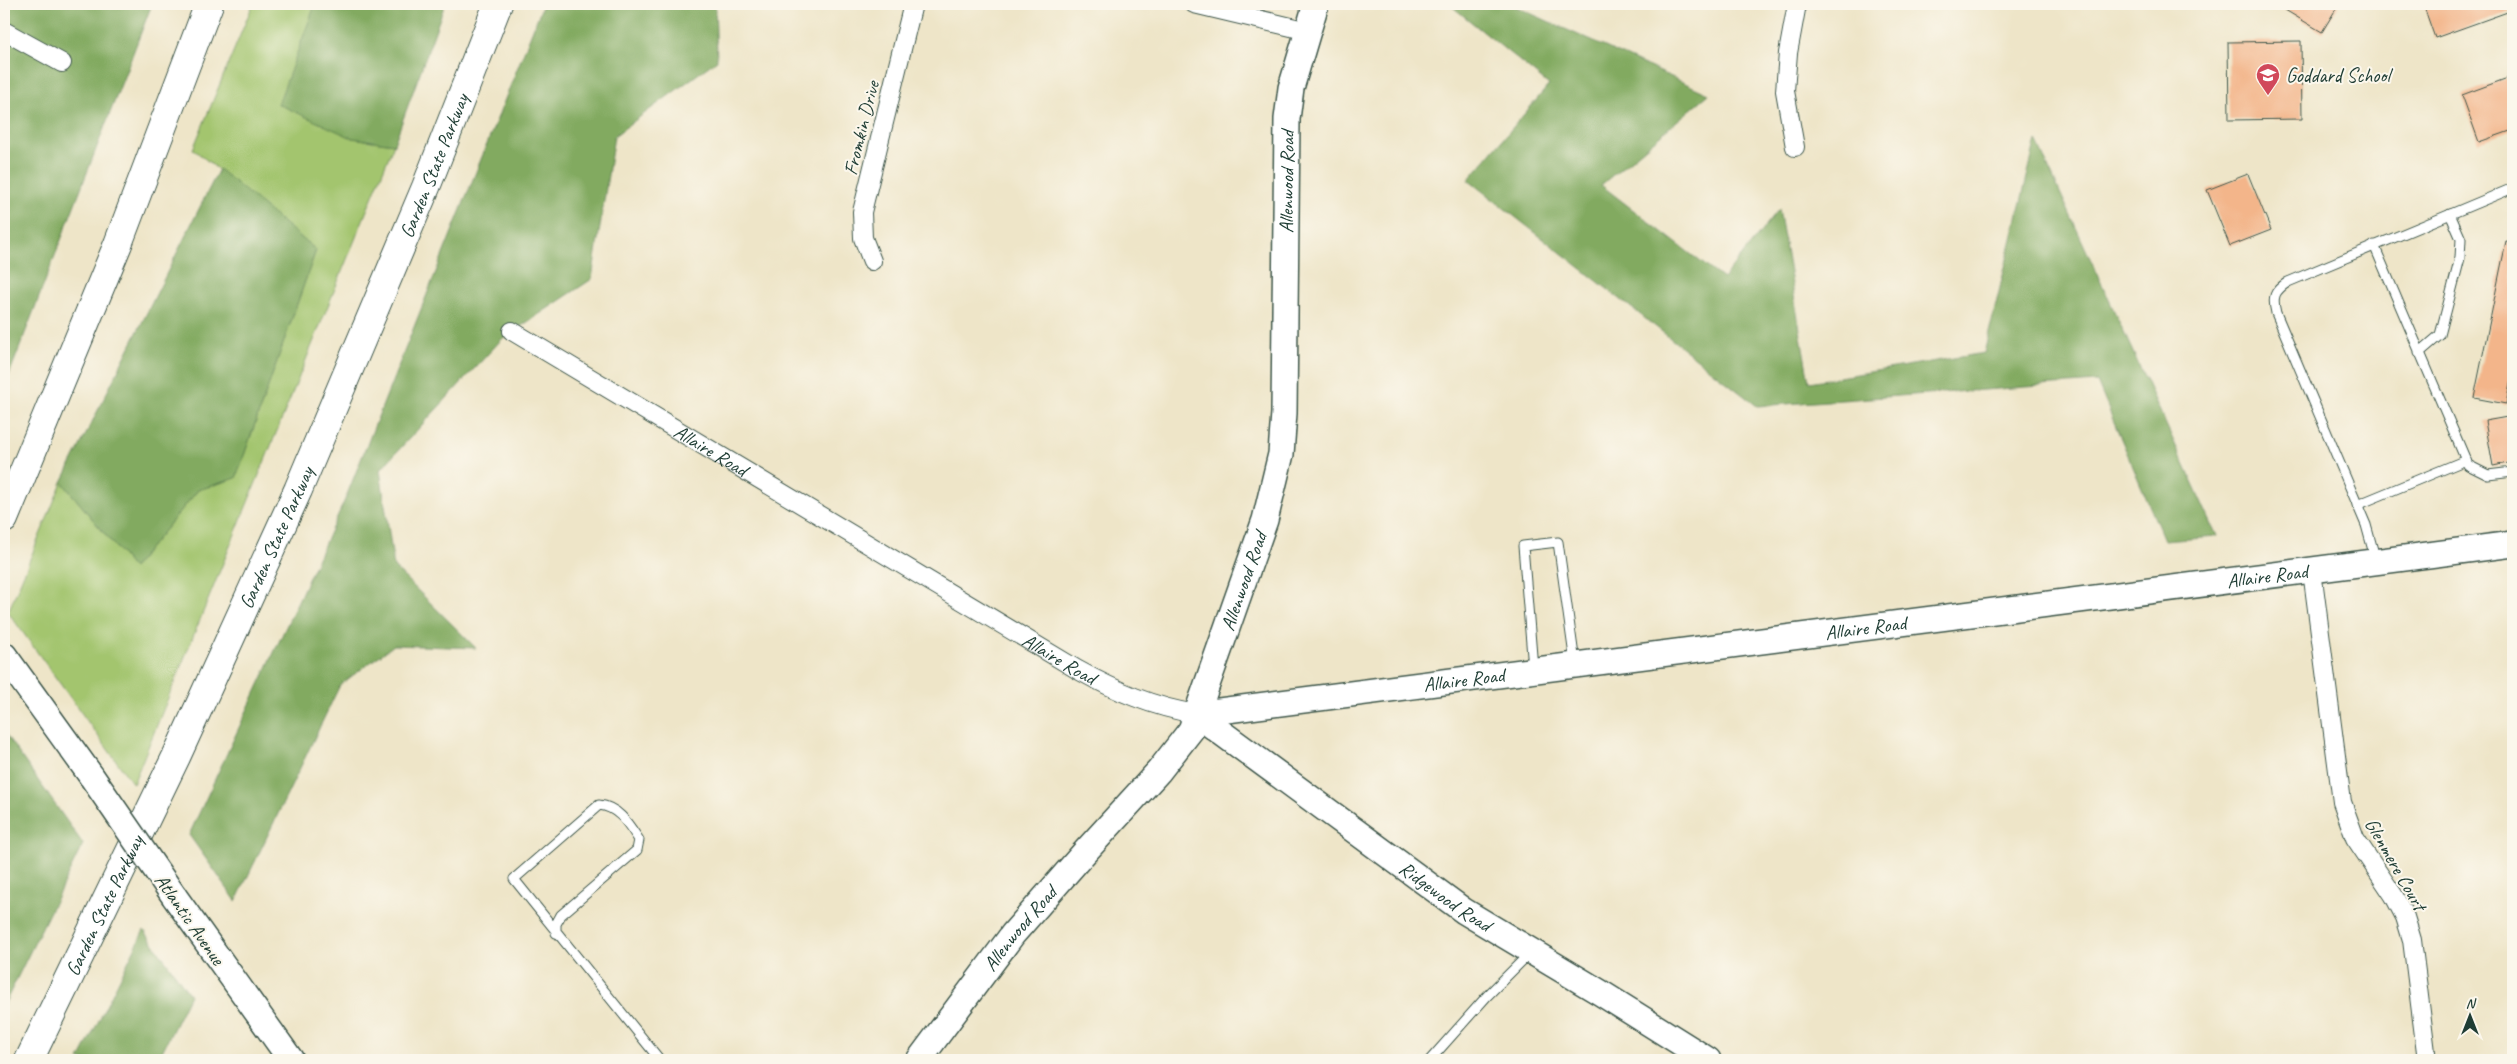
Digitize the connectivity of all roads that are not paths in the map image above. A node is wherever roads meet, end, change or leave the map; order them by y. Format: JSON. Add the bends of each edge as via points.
{"nodes":[{"id":1,"x":209,"y":4,"type":"edge"},
{"id":2,"x":498,"y":4,"type":"edge"},
{"id":3,"x":913,"y":4,"type":"edge"},
{"id":4,"x":1194,"y":4,"type":"edge"},
{"id":5,"x":1316,"y":4,"type":"edge"},
{"id":6,"x":1797,"y":4,"type":"edge"},
{"id":7,"x":4,"y":31,"type":"edge"},
{"id":8,"x":1308,"y":31,"type":"junction"},
{"id":9,"x":62,"y":63,"type":"dead end"},
{"id":10,"x":1795,"y":147,"type":"dead end"},
{"id":11,"x":2513,"y":188,"type":"edge"},
{"id":12,"x":2450,"y":214,"type":"junction"},
{"id":13,"x":2374,"y":245,"type":"junction"},
{"id":14,"x":872,"y":261,"type":"dead end"},
{"id":15,"x":512,"y":331,"type":"dead end"},
{"id":16,"x":2419,"y":353,"type":"junction"},
{"id":17,"x":2466,"y":460,"type":"junction"},
{"id":18,"x":2513,"y":472,"type":"edge"},
{"id":19,"x":2357,"y":505,"type":"junction"},
{"id":20,"x":4,"y":520,"type":"edge"},
{"id":21,"x":2513,"y":544,"type":"edge"},
{"id":22,"x":2376,"y":561,"type":"junction"},
{"id":23,"x":2312,"y":571,"type":"junction"},
{"id":24,"x":7,"y":660,"type":"edge"},
{"id":25,"x":1576,"y":665,"type":"junction"},
{"id":26,"x":1534,"y":670,"type":"junction"},
{"id":27,"x":1196,"y":714,"type":"junction"},
{"id":28,"x":556,"y":933,"type":"junction"},
{"id":29,"x":1532,"y":951,"type":"junction"},
{"id":30,"x":29,"y":1060,"type":"edge"},
{"id":31,"x":291,"y":1060,"type":"edge"},
{"id":32,"x":660,"y":1060,"type":"edge"},
{"id":33,"x":919,"y":1060,"type":"edge"},
{"id":34,"x":1430,"y":1060,"type":"edge"},
{"id":35,"x":1708,"y":1060,"type":"edge"},
{"id":36,"x":2427,"y":1060,"type":"edge"}],
"edges":[{"from":1,"to":20,"type":"highway","via":[[118,244]]},
{"from":2,"to":30,"type":"highway","name":"Garden State Parkway","via":[[426,188],[298,490],[176,757]]},
{"from":3,"to":14,"type":"street","name":"Fromkin Drive","via":[[862,212],[863,238]]},
{"from":4,"to":8,"type":"street"},
{"from":5,"to":8,"type":"main road","name":"Allenwood Road"},
{"from":6,"to":10,"type":"street","via":[[1785,91]]},
{"from":7,"to":9,"type":"street"},
{"from":8,"to":27,"type":"main road","name":"Allenwood Road","via":[[1291,88],[1288,119],[1284,413],[1280,454],[1265,520]]},
{"from":11,"to":12,"type":"lane"},
{"from":12,"to":13,"type":"lane"},
{"from":12,"to":16,"type":"lane","via":[[2461,239],[2460,258],[2440,335]]},
{"from":13,"to":16,"type":"lane"},
{"from":13,"to":19,"type":"lane","via":[[2288,282],[2274,295],[2276,312]]},
{"from":15,"to":27,"type":"street","name":"Allaire Road","via":[[1078,670],[1164,709]]},
{"from":16,"to":17,"type":"lane"},
{"from":17,"to":18,"type":"lane","via":[[2468,465],[2488,475]]},
{"from":17,"to":19,"type":"lane"},
{"from":19,"to":22,"type":"lane"},
{"from":21,"to":22,"type":"main road","name":"Allaire Road"},
{"from":22,"to":23,"type":"main road","name":"Allaire Road"},
{"from":23,"to":25,"type":"main road","name":"Allaire Road"},
{"from":23,"to":36,"type":"street","name":"Glenmere Court","via":[[2342,802],[2355,838],[2405,917],[2412,940]]},
{"from":24,"to":31,"type":"main road","name":"Atlantic Avenue","bridge":true},
{"from":25,"to":26,"type":"main road","name":"Allaire Road"},
{"from":25,"to":26,"type":"lane","via":[[1558,542],[1523,546]]},
{"from":26,"to":27,"type":"main road","name":"Allaire Road"},
{"from":27,"to":29,"type":"main road","name":"Ridgewood Road","via":[[1464,911]]},
{"from":27,"to":33,"type":"main road","name":"Allenwood Road","via":[[1191,730],[1179,748],[1013,934]]},
{"from":28,"to":28,"type":"lane","via":[[561,915],[637,850],[639,840],[627,821],[610,806],[599,805],[514,878]]},
{"from":28,"to":32,"type":"lane"},
{"from":29,"to":34,"type":"lane"},
{"from":29,"to":35,"type":"main road","name":"Ridgewood Road"}]}
